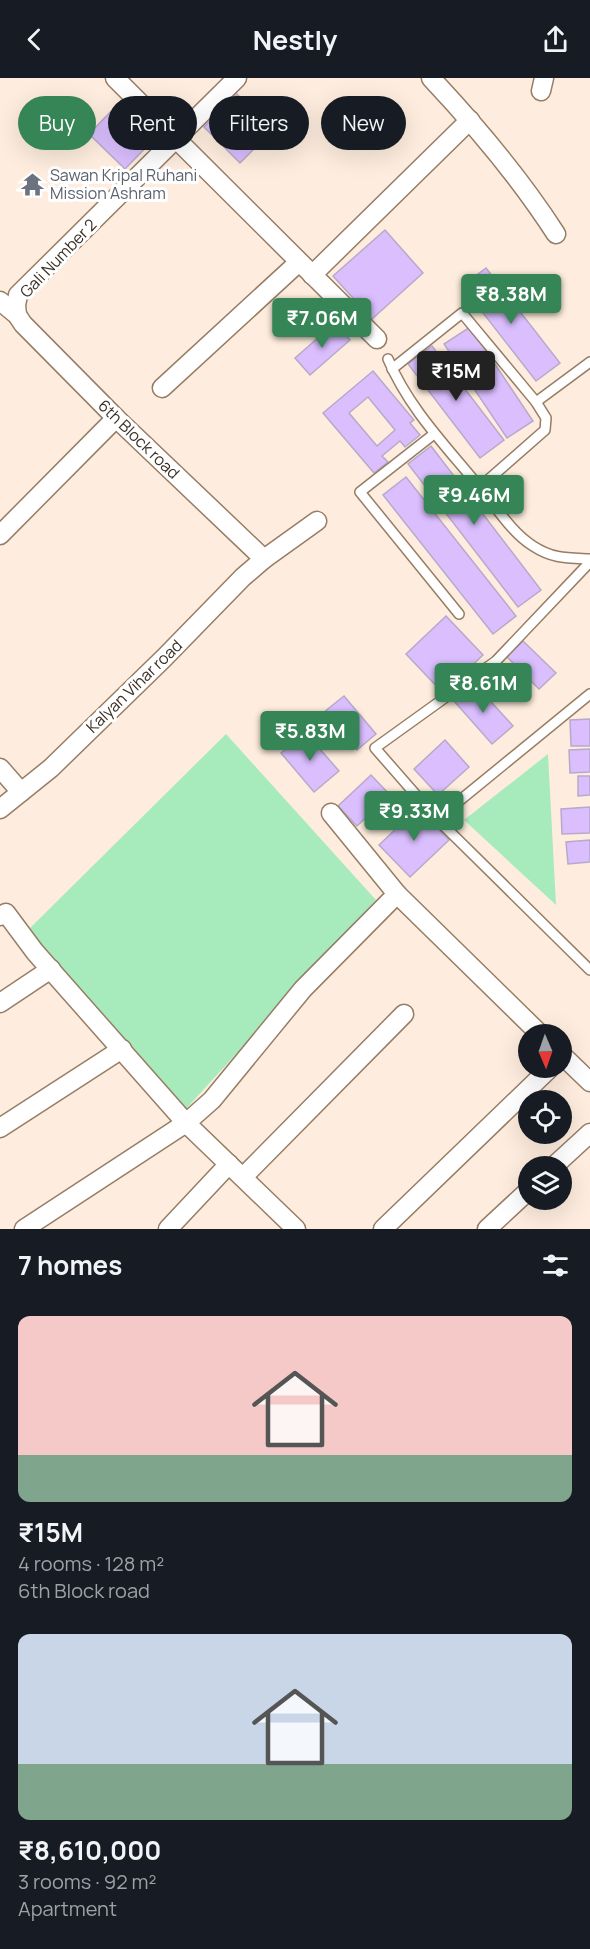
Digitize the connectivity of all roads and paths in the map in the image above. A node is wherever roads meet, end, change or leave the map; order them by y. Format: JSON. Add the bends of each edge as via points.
{"nodes":[{"id":1,"x":115,"y":78,"type":"edge"},
{"id":2,"x":237,"y":78,"type":"edge"},
{"id":3,"x":431,"y":78,"type":"edge"},
{"id":4,"x":133,"y":96,"type":"edge"},
{"id":5,"x":197,"y":119,"type":"edge"},
{"id":6,"x":470,"y":120,"type":"junction"},
{"id":7,"x":166,"y":150,"type":"edge"},
{"id":8,"x":186,"y":150,"type":"edge"},
{"id":9,"x":556,"y":234,"type":"dead end"},
{"id":10,"x":306,"y":269,"type":"junction"},
{"id":11,"x":0,"y":300,"type":"edge"},
{"id":12,"x":17,"y":315,"type":"junction"},
{"id":13,"x":376,"y":339,"type":"dead end"},
{"id":14,"x":388,"y":359,"type":"dead end"},
{"id":15,"x":590,"y":362,"type":"edge"},
{"id":16,"x":392,"y":369,"type":"junction"},
{"id":17,"x":162,"y":388,"type":"dead end"},
{"id":18,"x":536,"y":402,"type":"junction"},
{"id":19,"x":116,"y":418,"type":"junction"},
{"id":20,"x":434,"y":434,"type":"junction"},
{"id":21,"x":480,"y":487,"type":"junction"},
{"id":22,"x":317,"y":521,"type":"dead end"},
{"id":23,"x":0,"y":536,"type":"edge"},
{"id":24,"x":264,"y":559,"type":"junction"},
{"id":25,"x":590,"y":561,"type":"edge"},
{"id":26,"x":459,"y":614,"type":"dead end"},
{"id":27,"x":590,"y":694,"type":"edge"},
{"id":28,"x":0,"y":768,"type":"edge"},
{"id":29,"x":21,"y":792,"type":"junction"},
{"id":30,"x":0,"y":809,"type":"edge"},
{"id":31,"x":331,"y":813,"type":"dead end"},
{"id":32,"x":437,"y":819,"type":"junction"},
{"id":33,"x":397,"y":894,"type":"junction"},
{"id":34,"x":2,"y":911,"type":"edge"},
{"id":35,"x":51,"y":969,"type":"junction"},
{"id":36,"x":590,"y":970,"type":"edge"},
{"id":37,"x":0,"y":1003,"type":"edge"},
{"id":38,"x":404,"y":1014,"type":"dead end"},
{"id":39,"x":531,"y":1024,"type":"edge"},
{"id":40,"x":122,"y":1049,"type":"junction"},
{"id":41,"x":572,"y":1069,"type":"edge"},
{"id":42,"x":539,"y":1078,"type":"edge"},
{"id":43,"x":590,"y":1082,"type":"edge"},
{"id":44,"x":186,"y":1123,"type":"junction"},
{"id":45,"x":0,"y":1128,"type":"edge"},
{"id":46,"x":590,"y":1133,"type":"edge"},
{"id":47,"x":566,"y":1156,"type":"edge"},
{"id":48,"x":229,"y":1164,"type":"junction"},
{"id":49,"x":243,"y":1177,"type":"junction"},
{"id":50,"x":518,"y":1200,"type":"edge"},
{"id":51,"x":28,"y":1228,"type":"edge"},
{"id":52,"x":168,"y":1229,"type":"edge"},
{"id":53,"x":296,"y":1229,"type":"edge"},
{"id":54,"x":383,"y":1229,"type":"edge"},
{"id":55,"x":487,"y":1229,"type":"edge"}],
"edges":[{"from":1,"to":4,"type":"street"},
{"from":2,"to":5,"type":"street","name":"Gali Number 2"},
{"from":3,"to":6,"type":"street"},
{"from":6,"to":9,"type":"street","via":[[526,188]]},
{"from":6,"to":10,"type":"street"},
{"from":7,"to":12,"type":"street","name":"Gali Number 2","via":[[18,295]]},
{"from":8,"to":10,"type":"street"},
{"from":10,"to":13,"type":"street"},
{"from":10,"to":17,"type":"street"},
{"from":11,"to":12,"type":"street","name":"6th Block road"},
{"from":12,"to":19,"type":"street","name":"6th Block road"},
{"from":14,"to":16,"type":"lane"},
{"from":15,"to":18,"type":"lane"},
{"from":16,"to":18,"type":"lane","via":[[462,313]]},
{"from":16,"to":20,"type":"lane"},
{"from":18,"to":21,"type":"lane","via":[[546,418],[545,430]]},
{"from":19,"to":23,"type":"street"},
{"from":19,"to":24,"type":"street","name":"6th Block road"},
{"from":20,"to":21,"type":"lane"},
{"from":20,"to":26,"type":"lane","via":[[360,492]]},
{"from":21,"to":25,"type":"lane","via":[[531,545],[552,557]]},
{"from":22,"to":24,"type":"street","name":"Kalyan Vihar road"},
{"from":24,"to":29,"type":"street","name":"Kalyan Vihar road","via":[[51,768]]},
{"from":25,"to":32,"type":"lane","via":[[496,661],[375,748]]},
{"from":27,"to":32,"type":"lane"},
{"from":28,"to":29,"type":"street"},
{"from":29,"to":30,"type":"street","name":"Kalyan Vihar road"},
{"from":31,"to":33,"type":"street"},
{"from":32,"to":36,"type":"lane"},
{"from":33,"to":39,"type":"street"},
{"from":33,"to":44,"type":"street","via":[[303,989],[212,1100]]},
{"from":34,"to":35,"type":"street"},
{"from":35,"to":37,"type":"street"},
{"from":35,"to":40,"type":"street"},
{"from":38,"to":49,"type":"street"},
{"from":40,"to":44,"type":"street"},
{"from":40,"to":45,"type":"street"},
{"from":41,"to":43,"type":"street"},
{"from":42,"to":54,"type":"street"},
{"from":44,"to":48,"type":"street"},
{"from":44,"to":51,"type":"street"},
{"from":46,"to":47,"type":"street"},
{"from":48,"to":49,"type":"street"},
{"from":48,"to":52,"type":"street"},
{"from":49,"to":53,"type":"street"},
{"from":50,"to":55,"type":"street"}]}
